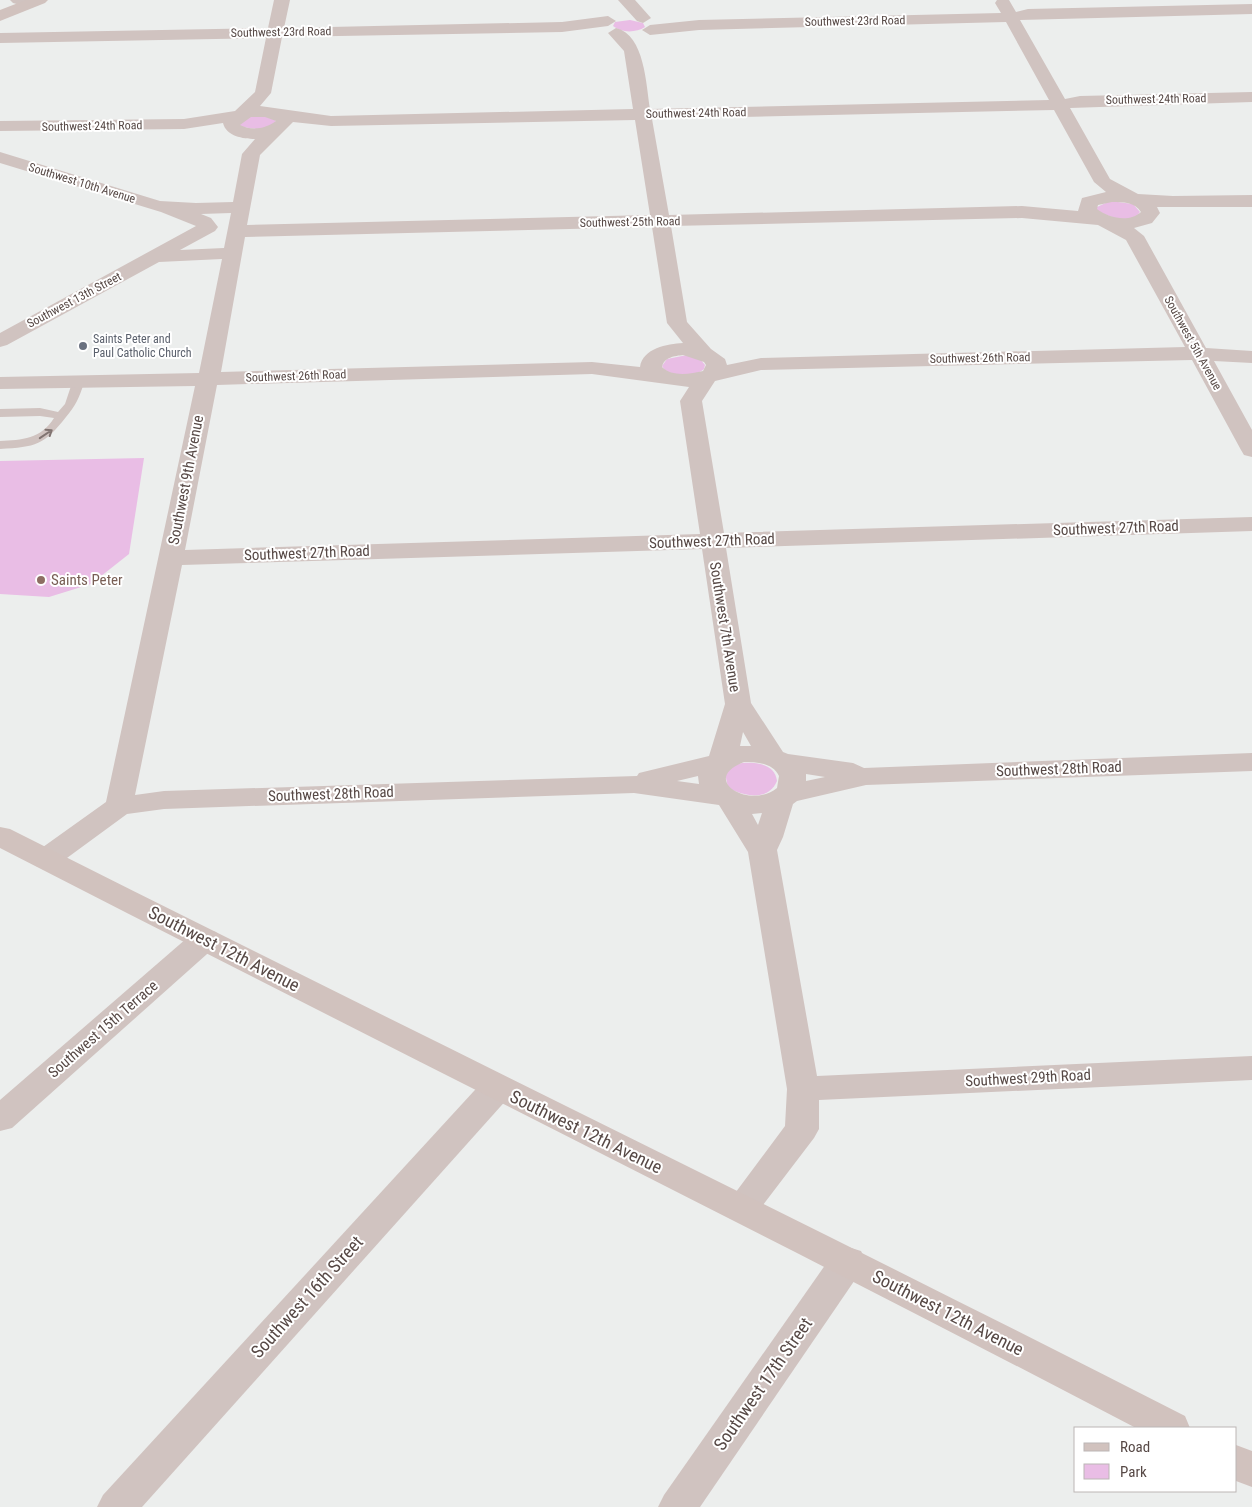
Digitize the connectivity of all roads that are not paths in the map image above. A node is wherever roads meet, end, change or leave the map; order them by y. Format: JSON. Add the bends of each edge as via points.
{"nodes":[{"id":1,"x":282,"y":0,"type":"edge"},
{"id":2,"x":625,"y":0,"type":"edge"},
{"id":3,"x":1002,"y":0,"type":"edge"},
{"id":4,"x":29,"y":1,"type":"edge"},
{"id":5,"x":1252,"y":9,"type":"edge"},
{"id":6,"x":0,"y":16,"type":"edge"},
{"id":7,"x":1011,"y":17,"type":"junction"},
{"id":8,"x":1252,"y":17,"type":"edge"},
{"id":9,"x":646,"y":25,"type":"junction"},
{"id":10,"x":612,"y":26,"type":"junction"},
{"id":11,"x":275,"y":32,"type":"junction"},
{"id":12,"x":0,"y":38,"type":"edge"},
{"id":13,"x":632,"y":50,"type":"junction"},
{"id":14,"x":263,"y":93,"type":"junction"},
{"id":15,"x":1252,"y":97,"type":"edge"},
{"id":16,"x":1061,"y":105,"type":"junction"},
{"id":17,"x":1252,"y":106,"type":"edge"},
{"id":18,"x":644,"y":114,"type":"junction"},
{"id":19,"x":277,"y":122,"type":"junction"},
{"id":20,"x":239,"y":123,"type":"junction"},
{"id":21,"x":0,"y":126,"type":"edge"},
{"id":22,"x":32,"y":127,"type":"junction"},
{"id":23,"x":0,"y":141,"type":"edge"},
{"id":24,"x":251,"y":154,"type":"junction"},
{"id":25,"x":0,"y":157,"type":"edge"},
{"id":26,"x":1103,"y":182,"type":"junction"},
{"id":27,"x":1133,"y":199,"type":"junction"},
{"id":28,"x":1252,"y":200,"type":"edge"},
{"id":29,"x":1091,"y":201,"type":"junction"},
{"id":30,"x":165,"y":207,"type":"junction"},
{"id":31,"x":240,"y":207,"type":"junction"},
{"id":32,"x":1022,"y":212,"type":"junction"},
{"id":33,"x":1252,"y":213,"type":"edge"},
{"id":34,"x":1102,"y":220,"type":"junction"},
{"id":35,"x":660,"y":222,"type":"junction"},
{"id":36,"x":208,"y":225,"type":"joint"},
{"id":37,"x":1140,"y":225,"type":"junction"},
{"id":38,"x":235,"y":242,"type":"junction"},
{"id":39,"x":148,"y":260,"type":"junction"},
{"id":40,"x":677,"y":323,"type":"junction"},
{"id":41,"x":0,"y":341,"type":"edge"},
{"id":42,"x":1252,"y":343,"type":"edge"},
{"id":43,"x":1198,"y":353,"type":"junction"},
{"id":44,"x":1252,"y":357,"type":"edge"},
{"id":45,"x":707,"y":365,"type":"junction"},
{"id":46,"x":661,"y":366,"type":"junction"},
{"id":47,"x":208,"y":378,"type":"junction"},
{"id":48,"x":0,"y":383,"type":"edge"},
{"id":49,"x":78,"y":383,"type":"junction"},
{"id":50,"x":691,"y":401,"type":"junction"},
{"id":51,"x":0,"y":413,"type":"edge"},
{"id":52,"x":61,"y":416,"type":"junction"},
{"id":53,"x":1247,"y":431,"type":"edge"},
{"id":54,"x":0,"y":445,"type":"edge"},
{"id":55,"x":1252,"y":450,"type":"edge"},
{"id":56,"x":1252,"y":524,"type":"edge"},
{"id":57,"x":712,"y":541,"type":"junction"},
{"id":58,"x":171,"y":558,"type":"junction"},
{"id":59,"x":738,"y":704,"type":"junction"},
{"id":60,"x":777,"y":760,"type":"junction"},
{"id":61,"x":720,"y":761,"type":"junction"},
{"id":62,"x":1252,"y":762,"type":"edge"},
{"id":63,"x":866,"y":776,"type":"junction"},
{"id":64,"x":634,"y":784,"type":"junction"},
{"id":65,"x":783,"y":797,"type":"junction"},
{"id":66,"x":725,"y":798,"type":"junction"},
{"id":67,"x":119,"y":806,"type":"junction"},
{"id":68,"x":0,"y":836,"type":"edge"},
{"id":69,"x":762,"y":850,"type":"junction"},
{"id":70,"x":46,"y":859,"type":"junction"},
{"id":71,"x":205,"y":939,"type":"junction"},
{"id":72,"x":1252,"y":1068,"type":"edge"},
{"id":73,"x":497,"y":1088,"type":"junction"},
{"id":74,"x":803,"y":1088,"type":"junction"},
{"id":75,"x":0,"y":1118,"type":"edge"},
{"id":76,"x":741,"y":1208,"type":"junction"},
{"id":77,"x":848,"y":1261,"type":"junction"},
{"id":78,"x":1169,"y":1427,"type":"edge"},
{"id":79,"x":1237,"y":1462,"type":"edge"},
{"id":80,"x":1252,"y":1470,"type":"edge"},
{"id":81,"x":117,"y":1507,"type":"edge"},
{"id":82,"x":678,"y":1507,"type":"edge"}],
"edges":[{"from":1,"to":11,"type":"street"},
{"from":2,"to":9,"type":"street"},
{"from":2,"to":10,"type":"street"},
{"from":3,"to":7,"type":"street"},
{"from":4,"to":6,"type":"main road"},
{"from":5,"to":7,"type":"street","name":"Southwest 23rd Road"},
{"from":7,"to":8,"type":"street","name":"Southwest 23rd Road","via":[[1032,21]]},
{"from":7,"to":9,"type":"street","name":"Southwest 23rd Road"},
{"from":7,"to":16,"type":"street"},
{"from":9,"to":10,"type":"street","name":"Southwest 23rd Road","via":[[628,17]]},
{"from":9,"to":13,"type":"street"},
{"from":10,"to":11,"type":"street","name":"Southwest 23rd Road"},
{"from":10,"to":13,"type":"street"},
{"from":11,"to":12,"type":"street","name":"Southwest 23rd Road"},
{"from":11,"to":14,"type":"street"},
{"from":13,"to":18,"type":"street"},
{"from":14,"to":19,"type":"street"},
{"from":14,"to":20,"type":"street"},
{"from":15,"to":16,"type":"street","name":"Southwest 24th Road","via":[[1080,100]]},
{"from":16,"to":17,"type":"street","name":"Southwest 24th Road","via":[[1085,110]]},
{"from":16,"to":18,"type":"street","name":"Southwest 24th Road"},
{"from":16,"to":26,"type":"street"},
{"from":18,"to":19,"type":"street","name":"Southwest 24th Road"},
{"from":18,"to":35,"type":"street"},
{"from":19,"to":20,"type":"street","name":"Southwest 24th Road","via":[[256,133]]},
{"from":19,"to":24,"type":"street"},
{"from":20,"to":22,"type":"street","name":"Southwest 24th Road"},
{"from":20,"to":24,"type":"street"},
{"from":21,"to":22,"type":"street","name":"Southwest 24th Road"},
{"from":22,"to":23,"type":"street"},
{"from":24,"to":31,"type":"street","name":"Southwest 9th Avenue"},
{"from":25,"to":30,"type":"street","name":"Southwest 10th Avenue"},
{"from":26,"to":27,"type":"street"},
{"from":26,"to":29,"type":"street"},
{"from":27,"to":28,"type":"street","via":[[1173,202]]},
{"from":27,"to":29,"type":"street","name":"Southwest 25th Road","via":[[1111,196]]},
{"from":27,"to":37,"type":"street","name":"Southwest 5th Avenue","via":[[1150,209],[1149,216]]},
{"from":29,"to":32,"type":"street","name":"Southwest 25th Road"},
{"from":29,"to":34,"type":"street","via":[[1087,210]]},
{"from":30,"to":31,"type":"street","name":"Southwest 10th Avenue"},
{"from":30,"to":36,"type":"street","name":"Southwest 10th Avenue"},
{"from":31,"to":38,"type":"street","name":"Southwest 9th Avenue"},
{"from":32,"to":34,"type":"street","name":"Southwest 25th Road"},
{"from":32,"to":35,"type":"street","name":"Southwest 25th Road"},
{"from":33,"to":37,"type":"street"},
{"from":34,"to":37,"type":"street"},
{"from":35,"to":38,"type":"street","name":"Southwest 25th Road"},
{"from":35,"to":40,"type":"street"},
{"from":36,"to":39,"type":"street","name":"Southwest 13th Street"},
{"from":37,"to":43,"type":"street","name":"Southwest 5th Avenue"},
{"from":38,"to":39,"type":"street","name":"Southwest 13th Street"},
{"from":38,"to":47,"type":"street","name":"Southwest 9th Avenue"},
{"from":39,"to":41,"type":"street","name":"Southwest 13th Street"},
{"from":40,"to":45,"type":"street"},
{"from":40,"to":46,"type":"street"},
{"from":42,"to":43,"type":"street","name":"Southwest 26th Road","via":[[1223,344]]},
{"from":43,"to":44,"type":"street","name":"Southwest 26th Road","via":[[1230,358]]},
{"from":43,"to":45,"type":"street","name":"Southwest 26th Road"},
{"from":43,"to":53,"type":"street","name":"Southwest 5th Avenue"},
{"from":45,"to":46,"type":"street","via":[[684,350]]},
{"from":45,"to":46,"type":"street","via":[[687,381]]},
{"from":45,"to":50,"type":"street"},
{"from":46,"to":47,"type":"street","name":"Southwest 26th Road"},
{"from":46,"to":50,"type":"street","via":[[682,397]]},
{"from":47,"to":49,"type":"street","name":"Southwest 26th Road"},
{"from":47,"to":58,"type":"street","name":"Southwest 9th Avenue"},
{"from":48,"to":49,"type":"street","name":"Southwest 26th Road"},
{"from":49,"to":52,"type":"lane","via":[[71,405]]},
{"from":50,"to":57,"type":"street","name":"Southwest 7th Avenue"},
{"from":51,"to":52,"type":"lane","via":[[40,412]]},
{"from":54,"to":52,"type":"lane","one_way":true,"via":[[25,444],[41,438],[54,429]]},
{"from":53,"to":55,"type":"street","name":"Southwest 5th Avenue"},
{"from":56,"to":57,"type":"street","name":"Southwest 27th Road"},
{"from":57,"to":58,"type":"street","name":"Southwest 27th Road"},
{"from":57,"to":59,"type":"street","name":"Southwest 7th Avenue"},
{"from":58,"to":67,"type":"street","name":"Southwest 9th Avenue"},
{"from":59,"to":60,"type":"street","name":"Southwest 7th Avenue"},
{"from":59,"to":61,"type":"street","name":"Southwest 7th Avenue"},
{"from":60,"to":61,"type":"street","via":[[762,754],[741,754]]},
{"from":60,"to":63,"type":"street","name":"Southwest 28th Road"},
{"from":60,"to":65,"type":"street","via":[[792,774],[793,781]]},
{"from":61,"to":64,"type":"street","name":"Southwest 28th Road"},
{"from":61,"to":66,"type":"street","via":[[712,770],[710,779],[713,788]]},
{"from":62,"to":63,"type":"street","name":"Southwest 28th Road"},
{"from":63,"to":65,"type":"street","name":"Southwest 28th Road"},
{"from":64,"to":66,"type":"street","name":"Southwest 28th Road"},
{"from":64,"to":67,"type":"street","name":"Southwest 28th Road","via":[[164,800]]},
{"from":65,"to":66,"type":"street","via":[[756,806]]},
{"from":65,"to":69,"type":"street"},
{"from":66,"to":69,"type":"street","via":[[743,820],[751,839]]},
{"from":67,"to":70,"type":"street","name":"Southwest 28th Road"},
{"from":68,"to":70,"type":"main road","name":"Southwest 12th Avenue"},
{"from":69,"to":74,"type":"street"},
{"from":70,"to":71,"type":"main road","name":"Southwest 12th Avenue"},
{"from":71,"to":73,"type":"main road","name":"Southwest 12th Avenue"},
{"from":71,"to":75,"type":"street","name":"Southwest 15th Terrace"},
{"from":72,"to":74,"type":"street","name":"Southwest 29th Road"},
{"from":73,"to":76,"type":"main road","name":"Southwest 12th Avenue"},
{"from":73,"to":81,"type":"street","name":"Southwest 16th Street"},
{"from":74,"to":76,"type":"street","via":[[802,1129]]},
{"from":76,"to":77,"type":"main road","name":"Southwest 12th Avenue"},
{"from":77,"to":78,"type":"main road","name":"Southwest 12th Avenue"},
{"from":77,"to":82,"type":"street","name":"Southwest 17th Street"},
{"from":79,"to":80,"type":"main road"}]}
